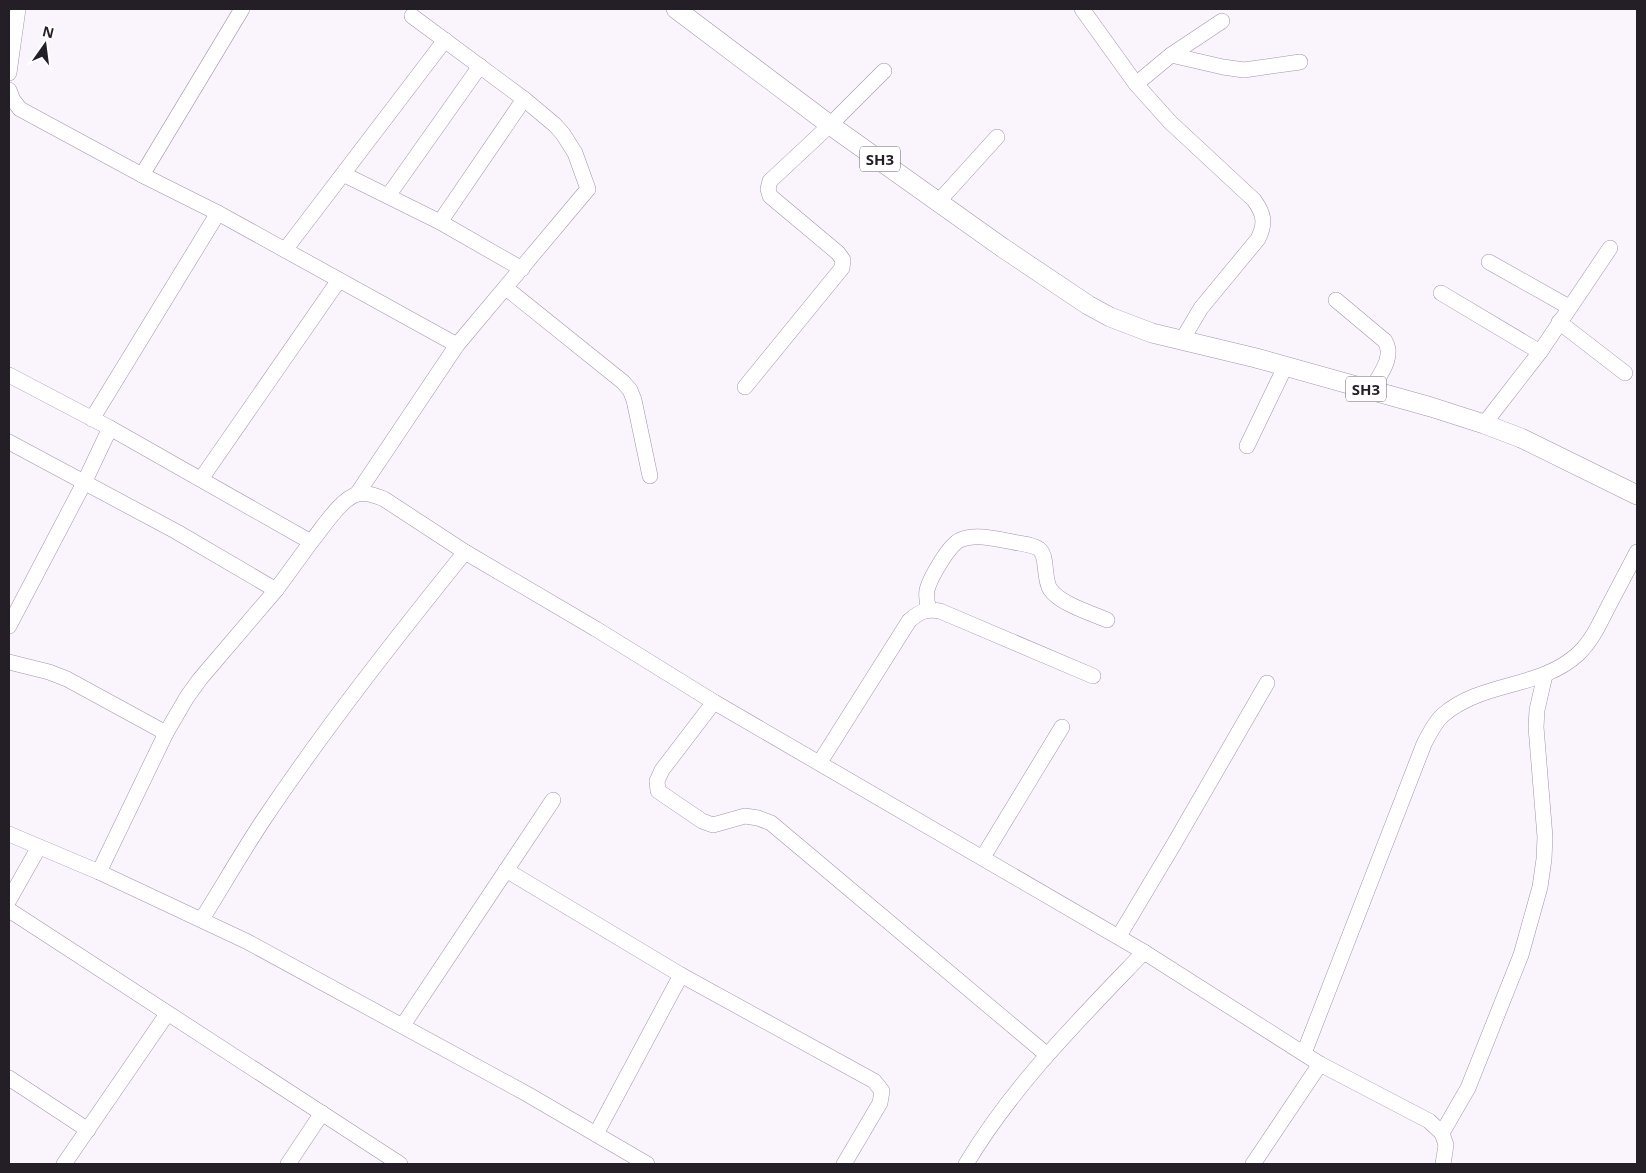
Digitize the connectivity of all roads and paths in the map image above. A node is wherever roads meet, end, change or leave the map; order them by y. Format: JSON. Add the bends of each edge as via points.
{"nodes":[{"id":1,"x":18,"y":9,"type":"edge"},
{"id":2,"x":242,"y":9,"type":"edge"},
{"id":3,"x":676,"y":9,"type":"edge"},
{"id":4,"x":1082,"y":9,"type":"edge"},
{"id":5,"x":412,"y":16,"type":"dead end"},
{"id":6,"x":1222,"y":21,"type":"dead end"},
{"id":7,"x":445,"y":40,"type":"junction"},
{"id":8,"x":1171,"y":55,"type":"junction"},
{"id":9,"x":1300,"y":62,"type":"dead end"},
{"id":10,"x":480,"y":66,"type":"junction"},
{"id":11,"x":884,"y":71,"type":"dead end"},
{"id":12,"x":9,"y":73,"type":"edge"},
{"id":13,"x":1136,"y":84,"type":"junction"},
{"id":14,"x":9,"y":90,"type":"edge"},
{"id":15,"x":524,"y":98,"type":"junction"},
{"id":16,"x":830,"y":125,"type":"junction"},
{"id":17,"x":996,"y":136,"type":"dead end"},
{"id":18,"x":344,"y":174,"type":"junction"},
{"id":19,"x":142,"y":175,"type":"junction"},
{"id":20,"x":388,"y":196,"type":"junction"},
{"id":21,"x":939,"y":201,"type":"junction"},
{"id":22,"x":218,"y":213,"type":"junction"},
{"id":23,"x":440,"y":222,"type":"junction"},
{"id":24,"x":1610,"y":248,"type":"dead end"},
{"id":25,"x":285,"y":250,"type":"junction"},
{"id":26,"x":1489,"y":262,"type":"dead end"},
{"id":27,"x":522,"y":270,"type":"junction"},
{"id":28,"x":339,"y":280,"type":"junction"},
{"id":29,"x":506,"y":288,"type":"junction"},
{"id":30,"x":1441,"y":293,"type":"dead end"},
{"id":31,"x":1336,"y":300,"type":"dead end"},
{"id":32,"x":1569,"y":307,"type":"junction"},
{"id":33,"x":1559,"y":322,"type":"junction"},
{"id":34,"x":1182,"y":340,"type":"junction"},
{"id":35,"x":457,"y":345,"type":"junction"},
{"id":36,"x":1540,"y":352,"type":"junction"},
{"id":37,"x":1285,"y":366,"type":"junction"},
{"id":38,"x":1625,"y":373,"type":"dead end"},
{"id":39,"x":9,"y":375,"type":"edge"},
{"id":40,"x":745,"y":387,"type":"dead end"},
{"id":41,"x":1371,"y":390,"type":"junction"},
{"id":42,"x":92,"y":418,"type":"junction"},
{"id":43,"x":1484,"y":424,"type":"junction"},
{"id":44,"x":110,"y":428,"type":"junction"},
{"id":45,"x":9,"y":442,"type":"edge"},
{"id":46,"x":1247,"y":446,"type":"dead end"},
{"id":47,"x":650,"y":476,"type":"dead end"},
{"id":48,"x":201,"y":479,"type":"junction"},
{"id":49,"x":84,"y":484,"type":"junction"},
{"id":50,"x":357,"y":494,"type":"junction"},
{"id":51,"x":1637,"y":495,"type":"edge"},
{"id":52,"x":311,"y":542,"type":"junction"},
{"id":53,"x":465,"y":552,"type":"junction"},
{"id":54,"x":1637,"y":552,"type":"edge"},
{"id":55,"x":276,"y":590,"type":"junction"},
{"id":56,"x":929,"y":609,"type":"junction"},
{"id":57,"x":1107,"y":620,"type":"dead end"},
{"id":58,"x":9,"y":626,"type":"edge"},
{"id":59,"x":9,"y":662,"type":"edge"},
{"id":60,"x":1545,"y":675,"type":"junction"},
{"id":61,"x":1093,"y":676,"type":"dead end"},
{"id":62,"x":1266,"y":683,"type":"dead end"},
{"id":63,"x":714,"y":702,"type":"junction"},
{"id":64,"x":1062,"y":726,"type":"dead end"},
{"id":65,"x":166,"y":733,"type":"junction"},
{"id":66,"x":820,"y":762,"type":"junction"},
{"id":67,"x":553,"y":800,"type":"dead end"},
{"id":68,"x":9,"y":834,"type":"edge"},
{"id":69,"x":39,"y":847,"type":"junction"},
{"id":70,"x":983,"y":857,"type":"junction"},
{"id":71,"x":506,"y":870,"type":"junction"},
{"id":72,"x":99,"y":872,"type":"junction"},
{"id":73,"x":9,"y":900,"type":"edge"},
{"id":74,"x":9,"y":910,"type":"edge"},
{"id":75,"x":202,"y":919,"type":"junction"},
{"id":76,"x":1119,"y":936,"type":"junction"},
{"id":77,"x":1144,"y":952,"type":"junction"},
{"id":78,"x":681,"y":975,"type":"junction"},
{"id":79,"x":167,"y":1014,"type":"junction"},
{"id":80,"x":403,"y":1025,"type":"junction"},
{"id":81,"x":1304,"y":1053,"type":"junction"},
{"id":82,"x":1046,"y":1054,"type":"junction"},
{"id":83,"x":1320,"y":1064,"type":"junction"},
{"id":84,"x":9,"y":1078,"type":"edge"},
{"id":85,"x":322,"y":1113,"type":"junction"},
{"id":86,"x":88,"y":1130,"type":"junction"},
{"id":87,"x":1442,"y":1133,"type":"junction"},
{"id":88,"x":596,"y":1134,"type":"junction"},
{"id":89,"x":64,"y":1164,"type":"edge"},
{"id":90,"x":288,"y":1164,"type":"edge"},
{"id":91,"x":400,"y":1164,"type":"edge"},
{"id":92,"x":647,"y":1164,"type":"edge"},
{"id":93,"x":844,"y":1164,"type":"edge"},
{"id":94,"x":966,"y":1164,"type":"edge"},
{"id":95,"x":1253,"y":1164,"type":"edge"},
{"id":96,"x":1443,"y":1164,"type":"edge"}],
"edges":[{"from":1,"to":12,"type":"street"},
{"from":2,"to":19,"type":"street"},
{"from":3,"to":16,"type":"main road","number":"SH3"},
{"from":4,"to":13,"type":"street"},
{"from":5,"to":7,"type":"street"},
{"from":6,"to":8,"type":"street"},
{"from":7,"to":10,"type":"street"},
{"from":7,"to":18,"type":"street"},
{"from":8,"to":9,"type":"street","via":[[1244,70]]},
{"from":8,"to":13,"type":"street"},
{"from":10,"to":15,"type":"street"},
{"from":10,"to":20,"type":"street"},
{"from":11,"to":16,"type":"street"},
{"from":13,"to":34,"type":"street","via":[[1170,122],[1254,200],[1263,220],[1258,239],[1201,308]]},
{"from":14,"to":19,"type":"street","via":[[20,109]]},
{"from":15,"to":23,"type":"street"},
{"from":15,"to":27,"type":"street","via":[[563,134],[575,153],[588,189]]},
{"from":16,"to":21,"type":"main road","number":"SH3"},
{"from":16,"to":40,"type":"street","via":[[770,181],[768,189],[770,196],[838,253],[843,260],[842,268]]},
{"from":17,"to":21,"type":"street"},
{"from":18,"to":20,"type":"street"},
{"from":18,"to":25,"type":"street"},
{"from":19,"to":22,"type":"street"},
{"from":20,"to":23,"type":"street"},
{"from":21,"to":34,"type":"main road","number":"SH3","via":[[1088,305],[1125,322]]},
{"from":22,"to":25,"type":"street"},
{"from":22,"to":42,"type":"street"},
{"from":23,"to":27,"type":"street"},
{"from":24,"to":32,"type":"street"},
{"from":25,"to":28,"type":"street"},
{"from":26,"to":32,"type":"street"},
{"from":27,"to":29,"type":"street"},
{"from":28,"to":35,"type":"street"},
{"from":28,"to":48,"type":"street"},
{"from":29,"to":35,"type":"street"},
{"from":29,"to":47,"type":"street","via":[[630,390]]},
{"from":30,"to":36,"type":"street"},
{"from":31,"to":41,"type":"street","via":[[1388,346],[1387,360]]},
{"from":32,"to":33,"type":"street"},
{"from":33,"to":36,"type":"street"},
{"from":33,"to":38,"type":"street"},
{"from":34,"to":37,"type":"main road","number":"SH3"},
{"from":35,"to":50,"type":"street"},
{"from":36,"to":43,"type":"street"},
{"from":37,"to":41,"type":"main road","number":"SH3"},
{"from":37,"to":46,"type":"street"},
{"from":39,"to":42,"type":"street"},
{"from":41,"to":43,"type":"main road","number":"SH3"},
{"from":42,"to":44,"type":"street"},
{"from":43,"to":51,"type":"main road","number":"SH3","via":[[1521,438]]},
{"from":44,"to":48,"type":"street"},
{"from":44,"to":49,"type":"street"},
{"from":45,"to":49,"type":"street"},
{"from":48,"to":52,"type":"street"},
{"from":49,"to":55,"type":"street","via":[[177,532]]},
{"from":49,"to":58,"type":"street"},
{"from":50,"to":52,"type":"street","via":[[342,504]]},
{"from":50,"to":53,"type":"street","via":[[372,494],[384,499]]},
{"from":52,"to":55,"type":"street"},
{"from":53,"to":63,"type":"street"},
{"from":53,"to":75,"type":"street","via":[[378,660],[307,758]]},
{"from":54,"to":60,"type":"street","via":[[1594,634],[1579,654]]},
{"from":55,"to":65,"type":"street","via":[[200,679]]},
{"from":56,"to":57,"type":"street","via":[[929,585],[952,546],[975,536],[1041,550],[1051,590],[1070,604]]},
{"from":56,"to":61,"type":"street"},
{"from":56,"to":66,"type":"street","via":[[918,612],[909,621]]},
{"from":59,"to":65,"type":"street","via":[[67,679]]},
{"from":60,"to":81,"type":"street","via":[[1476,695],[1443,715],[1432,728]]},
{"from":60,"to":87,"type":"street","via":[[1536,727],[1545,837],[1540,887],[1517,964],[1468,1088]]},
{"from":62,"to":76,"type":"street"},
{"from":63,"to":66,"type":"street"},
{"from":63,"to":82,"type":"street","via":[[662,770],[657,781],[658,791],[708,823],[745,816],[771,823]]},
{"from":64,"to":70,"type":"street"},
{"from":65,"to":72,"type":"street"},
{"from":66,"to":70,"type":"street"},
{"from":67,"to":71,"type":"street"},
{"from":68,"to":69,"type":"street"},
{"from":69,"to":72,"type":"street"},
{"from":69,"to":73,"type":"street"},
{"from":70,"to":76,"type":"street"},
{"from":71,"to":78,"type":"street"},
{"from":71,"to":80,"type":"street"},
{"from":72,"to":75,"type":"street"},
{"from":74,"to":79,"type":"street"},
{"from":75,"to":80,"type":"street"},
{"from":76,"to":77,"type":"street"},
{"from":77,"to":81,"type":"street"},
{"from":77,"to":82,"type":"street"},
{"from":78,"to":88,"type":"street"},
{"from":78,"to":93,"type":"street","via":[[874,1081],[882,1091],[880,1103]]},
{"from":79,"to":85,"type":"street"},
{"from":79,"to":86,"type":"street"},
{"from":80,"to":88,"type":"street"},
{"from":81,"to":83,"type":"street"},
{"from":82,"to":94,"type":"street","via":[[991,1125]]},
{"from":83,"to":87,"type":"street","via":[[1429,1121]]},
{"from":83,"to":95,"type":"street"},
{"from":84,"to":86,"type":"street"},
{"from":85,"to":90,"type":"street"},
{"from":85,"to":91,"type":"street"},
{"from":86,"to":89,"type":"street"},
{"from":87,"to":96,"type":"street","via":[[1446,1144]]},
{"from":88,"to":92,"type":"street"}]}
